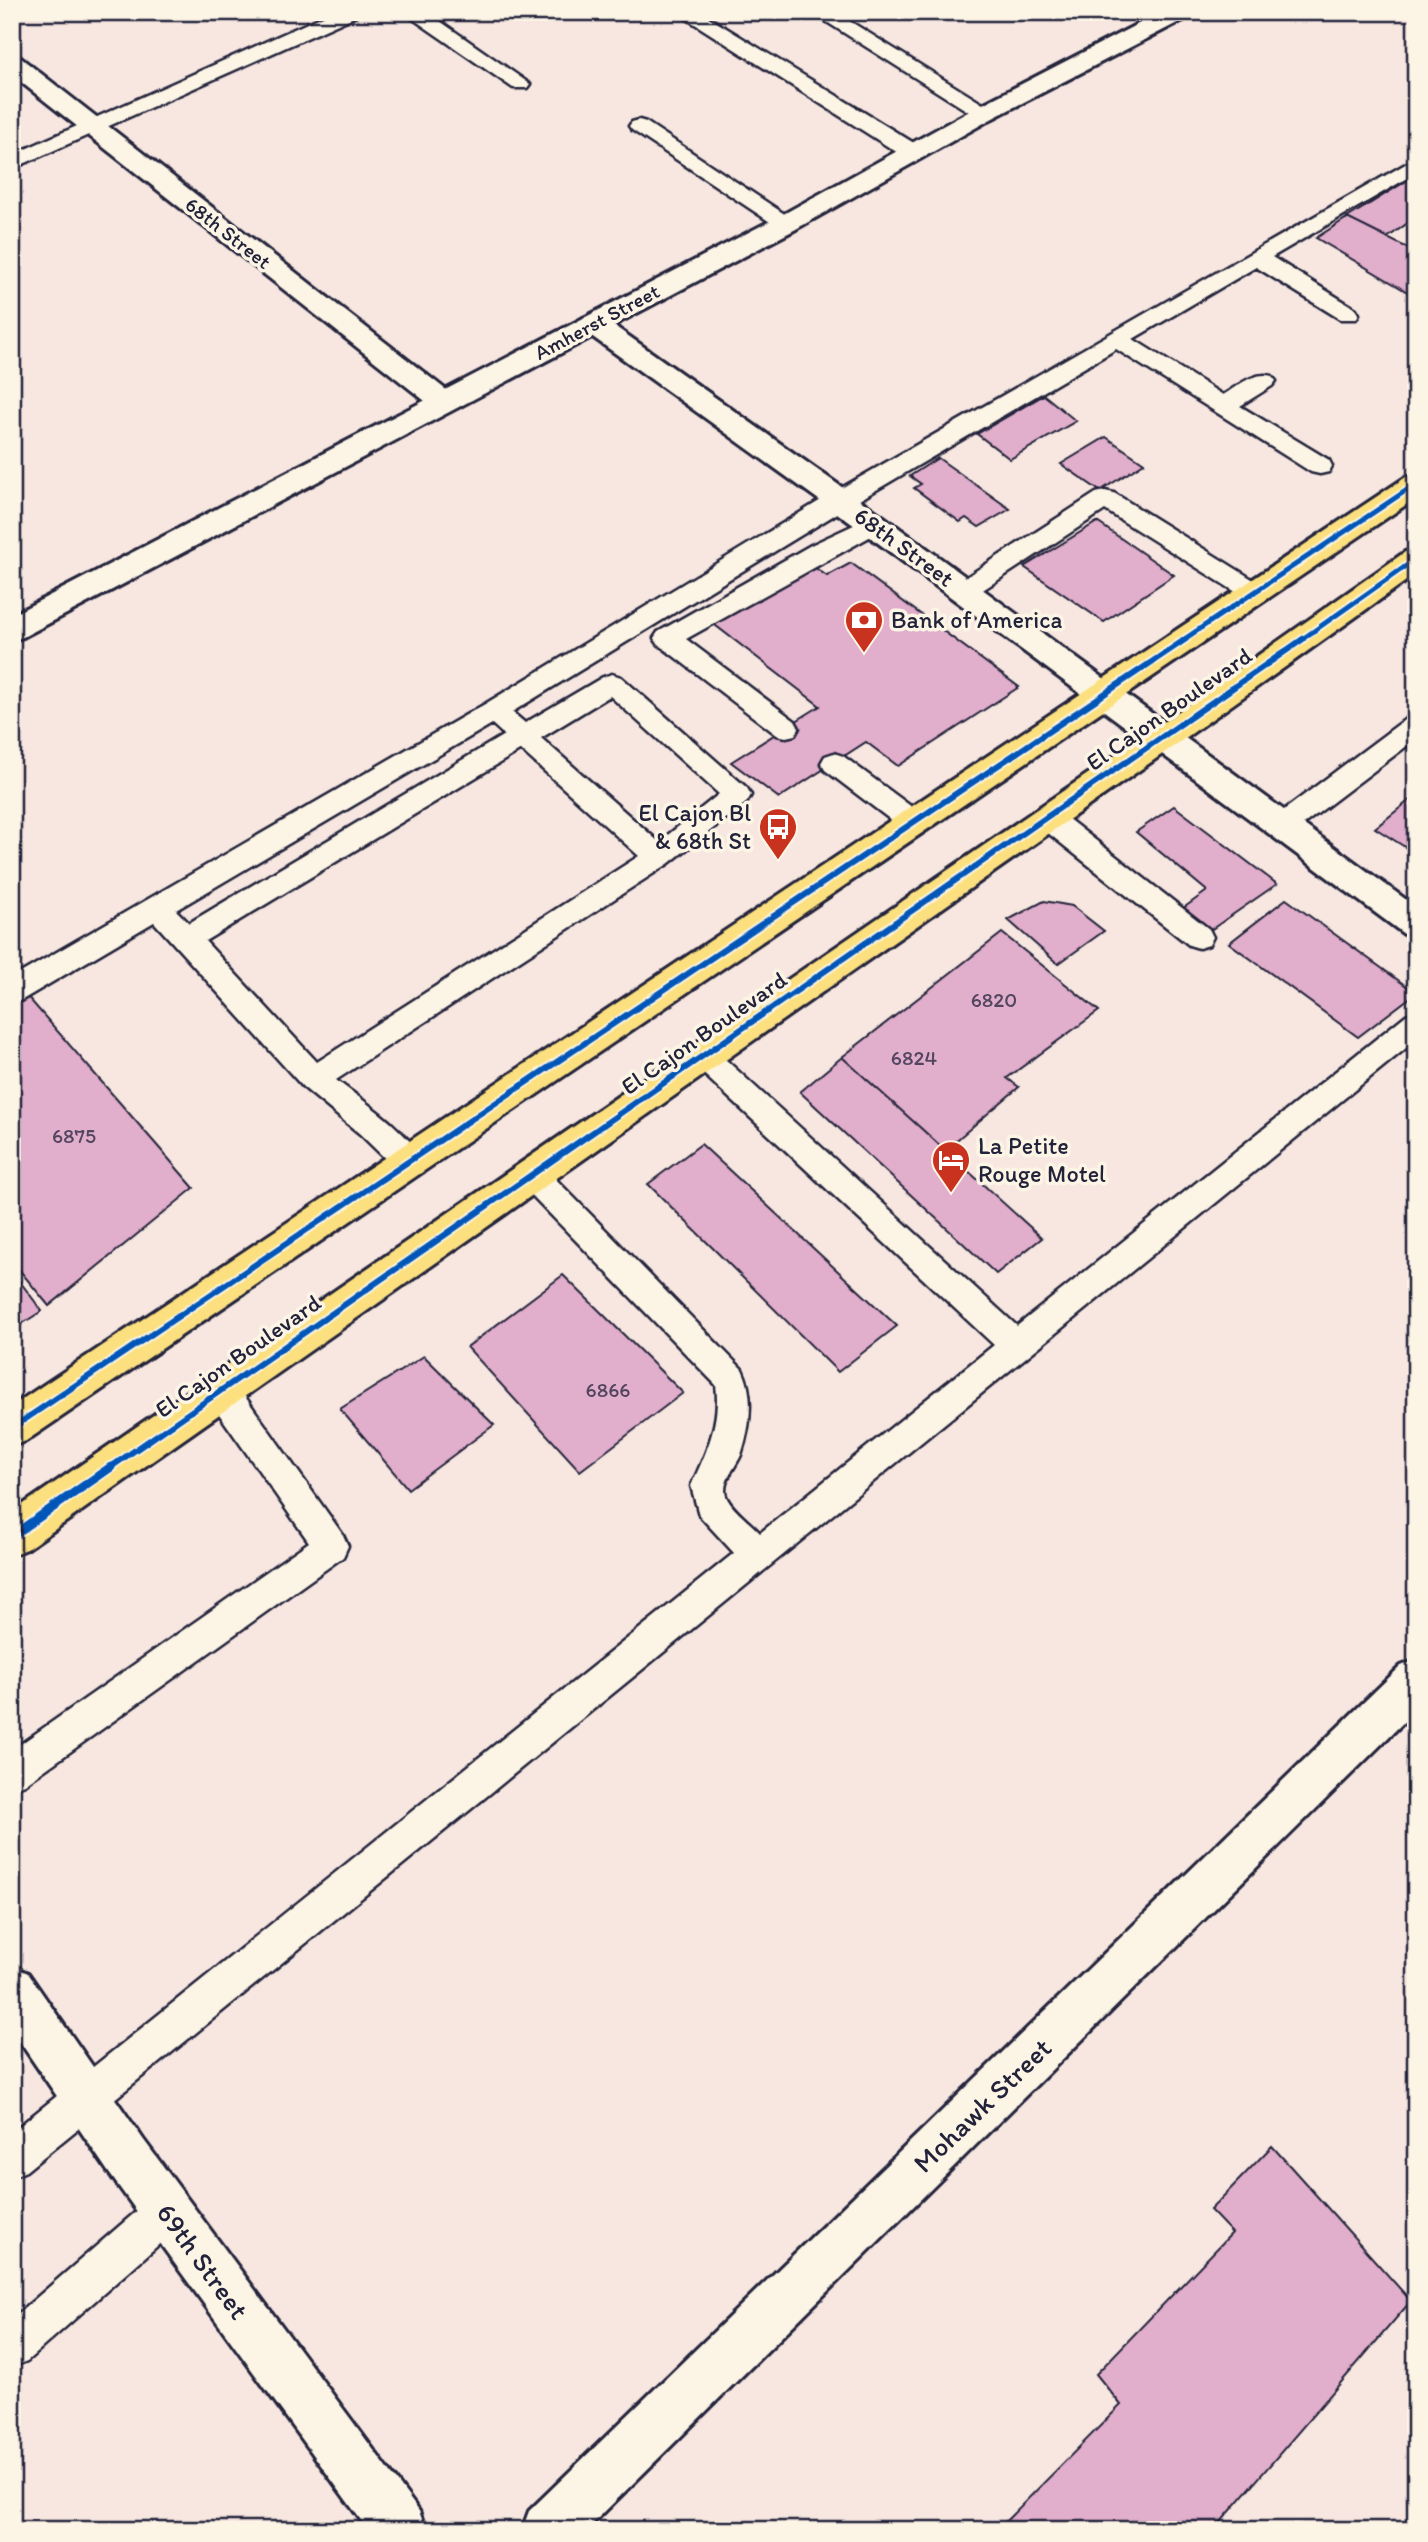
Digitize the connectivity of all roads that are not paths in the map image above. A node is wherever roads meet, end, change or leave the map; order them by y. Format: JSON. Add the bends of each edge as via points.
{"nodes":[{"id":1,"x":349,"y":12,"type":"edge"},
{"id":2,"x":413,"y":12,"type":"edge"},
{"id":3,"x":686,"y":12,"type":"edge"},
{"id":4,"x":821,"y":12,"type":"edge"},
{"id":5,"x":1180,"y":12,"type":"edge"},
{"id":6,"x":12,"y":63,"type":"edge"},
{"id":7,"x":520,"y":84,"type":"dead end"},
{"id":8,"x":984,"y":113,"type":"junction"},
{"id":9,"x":639,"y":126,"type":"dead end"},
{"id":10,"x":92,"y":128,"type":"junction"},
{"id":11,"x":914,"y":153,"type":"junction"},
{"id":12,"x":12,"y":163,"type":"edge"},
{"id":13,"x":1416,"y":164,"type":"edge"},
{"id":14,"x":786,"y":223,"type":"junction"},
{"id":15,"x":1256,"y":257,"type":"junction"},
{"id":16,"x":1348,"y":314,"type":"dead end"},
{"id":17,"x":593,"y":324,"type":"junction"},
{"id":18,"x":1116,"y":339,"type":"junction"},
{"id":19,"x":1264,"y":381,"type":"dead end"},
{"id":20,"x":444,"y":402,"type":"junction"},
{"id":21,"x":1223,"y":406,"type":"junction"},
{"id":22,"x":1320,"y":466,"type":"dead end"},
{"id":23,"x":1416,"y":484,"type":"edge"},
{"id":24,"x":840,"y":500,"type":"junction"},
{"id":25,"x":873,"y":524,"type":"junction"},
{"id":26,"x":1416,"y":559,"type":"edge"},
{"id":27,"x":964,"y":591,"type":"junction"},
{"id":28,"x":1255,"y":593,"type":"junction"},
{"id":29,"x":12,"y":629,"type":"edge"},
{"id":30,"x":1105,"y":695,"type":"junction"},
{"id":31,"x":494,"y":711,"type":"junction"},
{"id":32,"x":1416,"y":725,"type":"edge"},
{"id":33,"x":786,"y":727,"type":"dead end"},
{"id":34,"x":521,"y":736,"type":"junction"},
{"id":35,"x":1163,"y":738,"type":"junction"},
{"id":36,"x":834,"y":763,"type":"dead end"},
{"id":37,"x":1048,"y":818,"type":"junction"},
{"id":38,"x":914,"y":823,"type":"junction"},
{"id":39,"x":1282,"y":826,"type":"junction"},
{"id":40,"x":658,"y":857,"type":"junction"},
{"id":41,"x":158,"y":908,"type":"junction"},
{"id":42,"x":1416,"y":925,"type":"edge"},
{"id":43,"x":1199,"y":937,"type":"dead end"},
{"id":44,"x":186,"y":939,"type":"junction"},
{"id":45,"x":12,"y":992,"type":"edge"},
{"id":46,"x":1416,"y":1023,"type":"edge"},
{"id":47,"x":704,"y":1057,"type":"junction"},
{"id":48,"x":314,"y":1079,"type":"junction"},
{"id":49,"x":409,"y":1162,"type":"junction"},
{"id":50,"x":533,"y":1175,"type":"junction"},
{"id":51,"x":1016,"y":1345,"type":"junction"},
{"id":52,"x":222,"y":1391,"type":"junction"},
{"id":53,"x":12,"y":1428,"type":"edge"},
{"id":54,"x":12,"y":1536,"type":"edge"},
{"id":55,"x":758,"y":1555,"type":"junction"},
{"id":56,"x":1416,"y":1680,"type":"edge"},
{"id":57,"x":12,"y":1772,"type":"edge"},
{"id":58,"x":12,"y":1989,"type":"edge"},
{"id":59,"x":86,"y":2096,"type":"junction"},
{"id":60,"x":12,"y":2157,"type":"edge"},
{"id":61,"x":167,"y":2211,"type":"junction"},
{"id":62,"x":12,"y":2346,"type":"edge"},
{"id":63,"x":400,"y":2530,"type":"edge"},
{"id":64,"x":548,"y":2530,"type":"edge"}],
"edges":[{"from":1,"to":10,"type":"lane"},
{"from":2,"to":7,"type":"lane"},
{"from":3,"to":11,"type":"lane"},
{"from":4,"to":8,"type":"lane"},
{"from":5,"to":8,"type":"street","name":"Amherst Street"},
{"from":6,"to":10,"type":"street","name":"68th Street"},
{"from":8,"to":11,"type":"street","name":"Amherst Street"},
{"from":9,"to":14,"type":"lane"},
{"from":10,"to":12,"type":"lane"},
{"from":10,"to":20,"type":"street","name":"68th Street"},
{"from":11,"to":14,"type":"street","name":"Amherst Street"},
{"from":13,"to":15,"type":"lane"},
{"from":14,"to":17,"type":"street","name":"Amherst Street"},
{"from":15,"to":16,"type":"lane"},
{"from":15,"to":18,"type":"lane"},
{"from":17,"to":20,"type":"street","name":"Amherst Street"},
{"from":17,"to":24,"type":"street","name":"68th Street"},
{"from":18,"to":21,"type":"lane"},
{"from":18,"to":24,"type":"lane"},
{"from":19,"to":21,"type":"lane"},
{"from":20,"to":29,"type":"street","name":"Amherst Street"},
{"from":21,"to":22,"type":"lane"},
{"from":23,"to":28,"type":"main road","name":"El Cajon Boulevard"},
{"from":24,"to":25,"type":"street","name":"68th Street"},
{"from":24,"to":31,"type":"lane"},
{"from":25,"to":27,"type":"street","name":"68th Street"},
{"from":25,"to":33,"type":"lane","via":[[667,638]]},
{"from":26,"to":35,"type":"main road","name":"El Cajon Boulevard"},
{"from":27,"to":28,"type":"lane","via":[[1105,499]]},
{"from":27,"to":30,"type":"street","name":"68th Street"},
{"from":28,"to":30,"type":"main road","name":"El Cajon Boulevard"},
{"from":30,"to":35,"type":"street","name":"68th Street"},
{"from":30,"to":38,"type":"main road","name":"El Cajon Boulevard"},
{"from":31,"to":34,"type":"lane"},
{"from":31,"to":41,"type":"lane"},
{"from":32,"to":39,"type":"lane"},
{"from":34,"to":40,"type":"lane"},
{"from":34,"to":40,"type":"lane","via":[[612,683],[737,795]]},
{"from":34,"to":44,"type":"lane"},
{"from":35,"to":37,"type":"main road","name":"El Cajon Boulevard"},
{"from":35,"to":39,"type":"street","name":"68th Street"},
{"from":36,"to":38,"type":"lane"},
{"from":37,"to":43,"type":"lane"},
{"from":37,"to":47,"type":"main road","name":"El Cajon Boulevard"},
{"from":38,"to":49,"type":"main road","name":"El Cajon Boulevard"},
{"from":39,"to":42,"type":"street","name":"68th Street"},
{"from":40,"to":48,"type":"lane"},
{"from":41,"to":44,"type":"lane"},
{"from":41,"to":45,"type":"lane"},
{"from":44,"to":48,"type":"lane"},
{"from":46,"to":51,"type":"lane"},
{"from":47,"to":50,"type":"main road","name":"El Cajon Boulevard"},
{"from":47,"to":51,"type":"lane"},
{"from":48,"to":49,"type":"lane"},
{"from":49,"to":53,"type":"main road","name":"El Cajon Boulevard"},
{"from":50,"to":52,"type":"main road","name":"El Cajon Boulevard"},
{"from":50,"to":55,"type":"lane","via":[[731,1379],[734,1405],[724,1455],[708,1486],[711,1504]]},
{"from":51,"to":55,"type":"lane"},
{"from":52,"to":54,"type":"main road","name":"El Cajon Boulevard"},
{"from":52,"to":57,"type":"lane","via":[[331,1546]]},
{"from":55,"to":59,"type":"lane"},
{"from":56,"to":64,"type":"street","name":"Mohawk Street"},
{"from":58,"to":59,"type":"street","name":"69th Street"},
{"from":59,"to":60,"type":"lane"},
{"from":59,"to":61,"type":"street","name":"69th Street"},
{"from":61,"to":62,"type":"lane"},
{"from":61,"to":63,"type":"street","name":"69th Street"}]}
